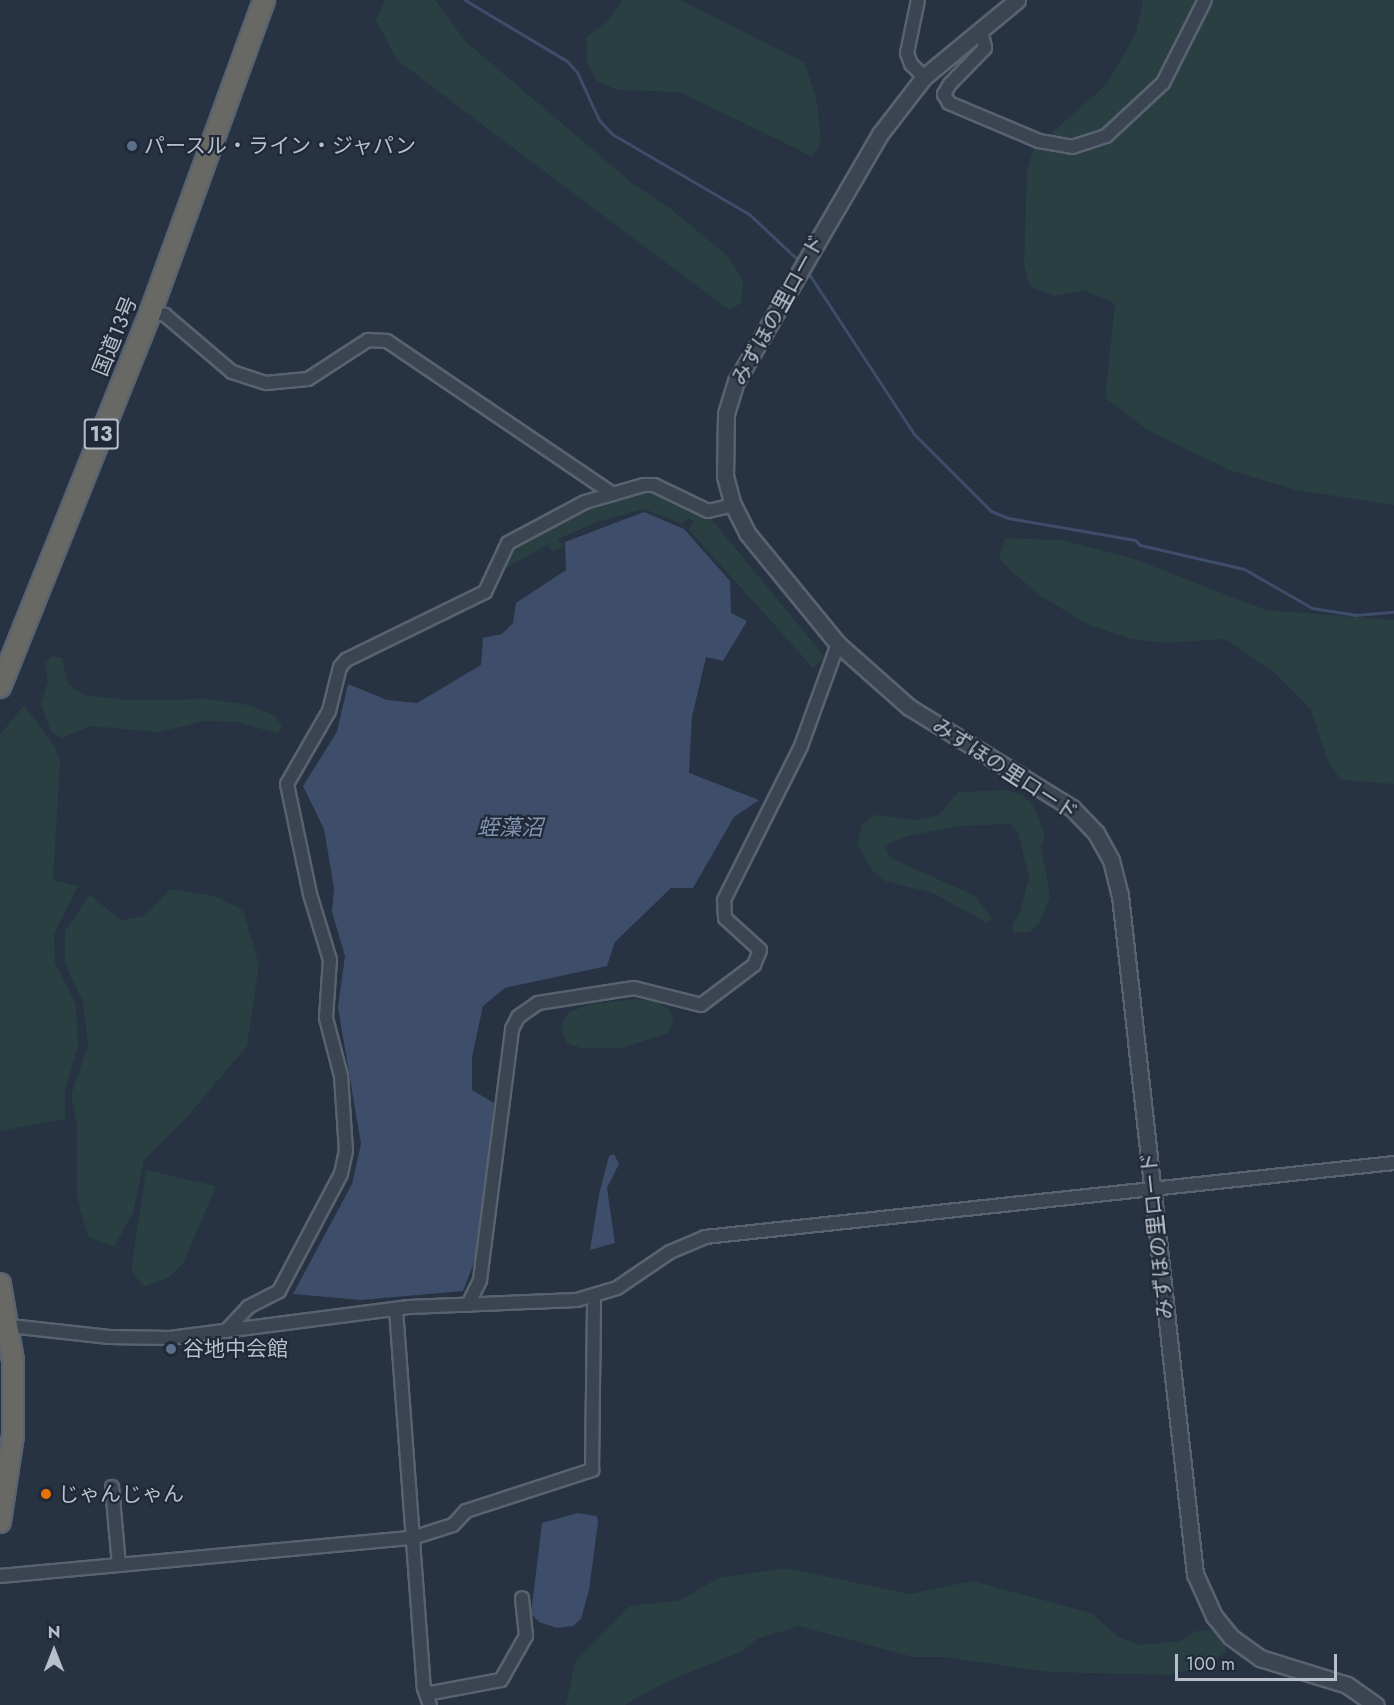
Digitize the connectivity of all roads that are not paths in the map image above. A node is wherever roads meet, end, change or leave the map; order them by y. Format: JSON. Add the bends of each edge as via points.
{"nodes":[{"id":1,"x":264,"y":0,"type":"edge"},
{"id":2,"x":918,"y":0,"type":"edge"},
{"id":3,"x":1017,"y":0,"type":"edge"},
{"id":4,"x":1205,"y":0,"type":"edge"},
{"id":5,"x":981,"y":30,"type":"junction"},
{"id":6,"x":924,"y":77,"type":"junction"},
{"id":7,"x":151,"y":311,"type":"junction"},
{"id":8,"x":613,"y":494,"type":"junction"},
{"id":9,"x":733,"y":505,"type":"junction"},
{"id":10,"x":838,"y":644,"type":"junction"},
{"id":11,"x":0,"y":687,"type":"edge"},
{"id":12,"x":1394,"y":1163,"type":"edge"},
{"id":13,"x":1152,"y":1189,"type":"junction"},
{"id":14,"x":0,"y":1284,"type":"edge"},
{"id":15,"x":594,"y":1295,"type":"junction"},
{"id":16,"x":468,"y":1305,"type":"junction"},
{"id":17,"x":396,"y":1309,"type":"junction"},
{"id":18,"x":5,"y":1326,"type":"edge"},
{"id":19,"x":226,"y":1331,"type":"junction"},
{"id":20,"x":7,"y":1360,"type":"edge"},
{"id":21,"x":112,"y":1487,"type":"dead end"},
{"id":22,"x":0,"y":1522,"type":"edge"},
{"id":23,"x":412,"y":1538,"type":"junction"},
{"id":24,"x":119,"y":1565,"type":"junction"},
{"id":25,"x":0,"y":1576,"type":"edge"},
{"id":26,"x":522,"y":1599,"type":"dead end"},
{"id":27,"x":428,"y":1699,"type":"edge"},
{"id":28,"x":1376,"y":1705,"type":"edge"}],
"edges":[{"from":1,"to":7,"type":"highway","name":"国道13号","number":"13"},
{"from":2,"to":6,"type":"street","via":[[907,53],[911,64]]},
{"from":3,"to":5,"type":"street","name":"みずほの里ロード"},
{"from":4,"to":5,"type":"street","via":[[1163,83],[1106,135],[1072,147],[1039,141],[949,103],[944,94],[950,84],[985,48]]},
{"from":5,"to":6,"type":"street","name":"みずほの里ロード"},
{"from":6,"to":9,"type":"street","name":"みずほの里ロード","via":[[880,134],[736,381],[726,414],[725,476]]},
{"from":7,"to":8,"type":"street","via":[[165,315],[232,372],[266,383],[308,379],[368,340],[387,341]]},
{"from":7,"to":11,"type":"highway","name":"国道13号","number":"13"},
{"from":8,"to":9,"type":"street","via":[[654,485],[708,511]]},
{"from":8,"to":19,"type":"street","via":[[558,515],[508,543],[485,592],[346,660],[340,667],[329,711],[290,775],[287,784],[310,894],[330,960],[326,1018],[341,1076],[346,1151],[341,1173],[279,1291],[248,1307]]},
{"from":9,"to":10,"type":"street","name":"みずほの里ロード","via":[[747,533]]},
{"from":10,"to":13,"type":"street","name":"みずほの里ロード","via":[[909,707],[1072,808],[1096,833],[1111,860],[1120,894]]},
{"from":10,"to":16,"type":"street","via":[[801,746],[724,900],[725,918],[760,950],[754,965],[701,1005],[634,988],[538,1003],[518,1017],[512,1029],[480,1280]]},
{"from":12,"to":13,"type":"street"},
{"from":13,"to":15,"type":"street","via":[[705,1237],[670,1252],[617,1288]]},
{"from":13,"to":28,"type":"street","name":"みずほの里ロード","via":[[1195,1574],[1204,1599],[1231,1637],[1260,1658],[1347,1685]]},
{"from":14,"to":18,"type":"highway"},
{"from":15,"to":16,"type":"street","via":[[542,1303]]},
{"from":15,"to":23,"type":"street","via":[[592,1470],[466,1511],[453,1525]]},
{"from":16,"to":17,"type":"street"},
{"from":17,"to":19,"type":"street"},
{"from":17,"to":23,"type":"street"},
{"from":18,"to":19,"type":"street","via":[[109,1337],[170,1338]]},
{"from":18,"to":20,"type":"highway"},
{"from":20,"to":22,"type":"highway","via":[[13,1436]]},
{"from":21,"to":24,"type":"street"},
{"from":23,"to":24,"type":"street"},
{"from":23,"to":27,"type":"street"},
{"from":24,"to":25,"type":"street"},
{"from":26,"to":27,"type":"street","via":[[526,1636],[501,1680]]}]}
